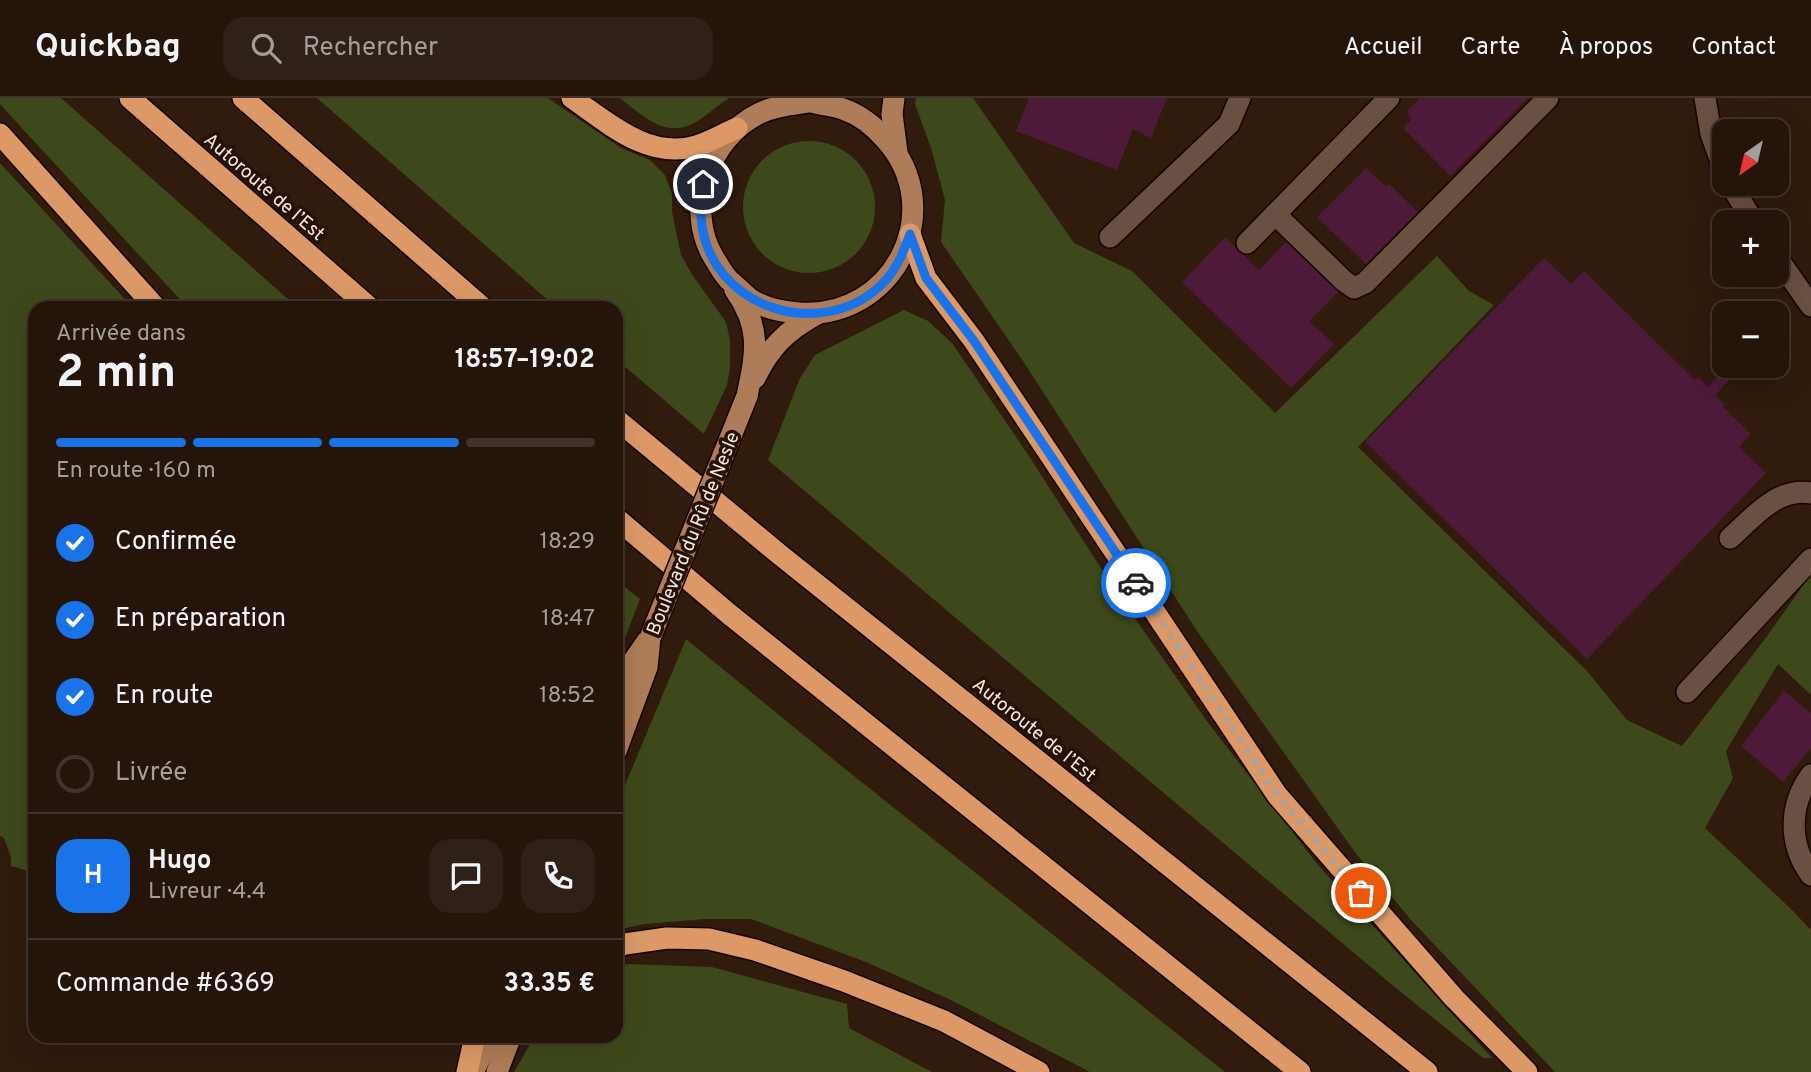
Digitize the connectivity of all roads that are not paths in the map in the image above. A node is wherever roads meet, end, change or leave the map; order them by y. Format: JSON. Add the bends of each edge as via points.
{"nodes":[{"id":1,"x":130,"y":98,"type":"edge"},
{"id":2,"x":243,"y":98,"type":"edge"},
{"id":3,"x":572,"y":98,"type":"edge"},
{"id":4,"x":894,"y":98,"type":"edge"},
{"id":5,"x":1240,"y":98,"type":"edge"},
{"id":6,"x":1389,"y":98,"type":"edge"},
{"id":7,"x":1548,"y":98,"type":"edge"},
{"id":8,"x":1705,"y":98,"type":"edge"},
{"id":9,"x":820,"y":100,"type":"edge"},
{"id":10,"x":737,"y":128,"type":"junction"},
{"id":11,"x":0,"y":134,"type":"edge"},
{"id":12,"x":1712,"y":137,"type":"edge"},
{"id":13,"x":897,"y":152,"type":"junction"},
{"id":14,"x":1275,"y":214,"type":"junction"},
{"id":15,"x":910,"y":234,"type":"junction"},
{"id":16,"x":1110,"y":237,"type":"dead end"},
{"id":17,"x":1247,"y":243,"type":"dead end"},
{"id":18,"x":1789,"y":261,"type":"edge"},
{"id":19,"x":1789,"y":275,"type":"edge"},
{"id":20,"x":726,"y":277,"type":"junction"},
{"id":21,"x":1811,"y":280,"type":"edge"},
{"id":22,"x":150,"y":301,"type":"edge"},
{"id":23,"x":362,"y":301,"type":"edge"},
{"id":24,"x":474,"y":301,"type":"edge"},
{"id":25,"x":1811,"y":306,"type":"edge"},
{"id":26,"x":817,"y":314,"type":"junction"},
{"id":27,"x":747,"y":396,"type":"junction"},
{"id":28,"x":623,"y":425,"type":"edge"},
{"id":29,"x":1811,"y":493,"type":"edge"},
{"id":30,"x":623,"y":524,"type":"edge"},
{"id":31,"x":1730,"y":538,"type":"dead end"},
{"id":32,"x":1811,"y":559,"type":"edge"},
{"id":33,"x":650,"y":638,"type":"junction"},
{"id":34,"x":623,"y":686,"type":"edge"},
{"id":35,"x":1687,"y":692,"type":"dead end"},
{"id":36,"x":623,"y":732,"type":"edge"},
{"id":37,"x":1811,"y":775,"type":"edge"},
{"id":38,"x":1811,"y":874,"type":"edge"},
{"id":39,"x":623,"y":945,"type":"edge"},
{"id":40,"x":473,"y":1043,"type":"edge"},
{"id":41,"x":488,"y":1043,"type":"edge"},
{"id":42,"x":508,"y":1043,"type":"edge"},
{"id":43,"x":467,"y":1072,"type":"edge"},
{"id":44,"x":473,"y":1072,"type":"edge"},
{"id":45,"x":497,"y":1072,"type":"edge"},
{"id":46,"x":1039,"y":1072,"type":"edge"},
{"id":47,"x":1300,"y":1072,"type":"edge"},
{"id":48,"x":1427,"y":1072,"type":"edge"},
{"id":49,"x":1527,"y":1072,"type":"edge"}],
"edges":[{"from":1,"to":23,"type":"highway","name":"Autoroute de l’Est"},
{"from":2,"to":24,"type":"highway"},
{"from":3,"to":10,"type":"highway","via":[[624,134],[659,149],[694,146]]},
{"from":4,"to":13,"type":"main road","name":"Boulevard du Rû de Nesle"},
{"from":5,"to":16,"type":"street","via":[[1229,124]]},
{"from":6,"to":14,"type":"street"},
{"from":7,"to":14,"type":"street","via":[[1365,283],[1354,288]]},
{"from":8,"to":12,"type":"street"},
{"from":9,"to":10,"type":"main road","name":"Boulevard du Rû de Nesle","via":[[785,104]]},
{"from":9,"to":13,"type":"main road","name":"Boulevard du Rû de Nesle","via":[[874,127]]},
{"from":10,"to":20,"type":"main road","name":"Boulevard du Rû de Nesle","via":[[716,153],[703,184],[701,217],[709,248]]},
{"from":11,"to":22,"type":"highway"},
{"from":13,"to":15,"type":"main road","name":"Boulevard du Rû de Nesle","via":[[909,178]]},
{"from":14,"to":17,"type":"street"},
{"from":15,"to":26,"type":"main road","name":"Boulevard du Rû de Nesle","via":[[886,280],[842,309]]},
{"from":15,"to":49,"type":"highway","via":[[926,278],[974,341],[1277,795],[1454,998]]},
{"from":18,"to":21,"type":"street"},
{"from":19,"to":25,"type":"street"},
{"from":20,"to":26,"type":"main road","name":"Boulevard du Rû de Nesle","via":[[751,299],[783,312]]},
{"from":20,"to":27,"type":"main road","name":"Boulevard du Rû de Nesle","via":[[744,302],[755,330],[755,361]]},
{"from":26,"to":27,"type":"main road","name":"Boulevard du Rû de Nesle","via":[[779,340]]},
{"from":27,"to":33,"type":"main road","name":"Boulevard du Rû de Nesle","bridge":true},
{"from":28,"to":48,"type":"highway","name":"Autoroute de l’Est"},
{"from":29,"to":31,"type":"street","via":[[1793,492],[1771,502]]},
{"from":30,"to":47,"type":"highway"},
{"from":32,"to":35,"type":"street"},
{"from":33,"to":34,"type":"main road"},
{"from":33,"to":36,"type":"main road","name":"Boulevard du Rû de Nesle","via":[[647,667]]},
{"from":37,"to":38,"type":"street","via":[[1793,818],[1798,853]]},
{"from":39,"to":46,"type":"highway","via":[[667,938],[709,939],[755,950],[944,1021]]},
{"from":40,"to":43,"type":"highway"},
{"from":41,"to":44,"type":"main road"},
{"from":42,"to":45,"type":"main road"}]}
